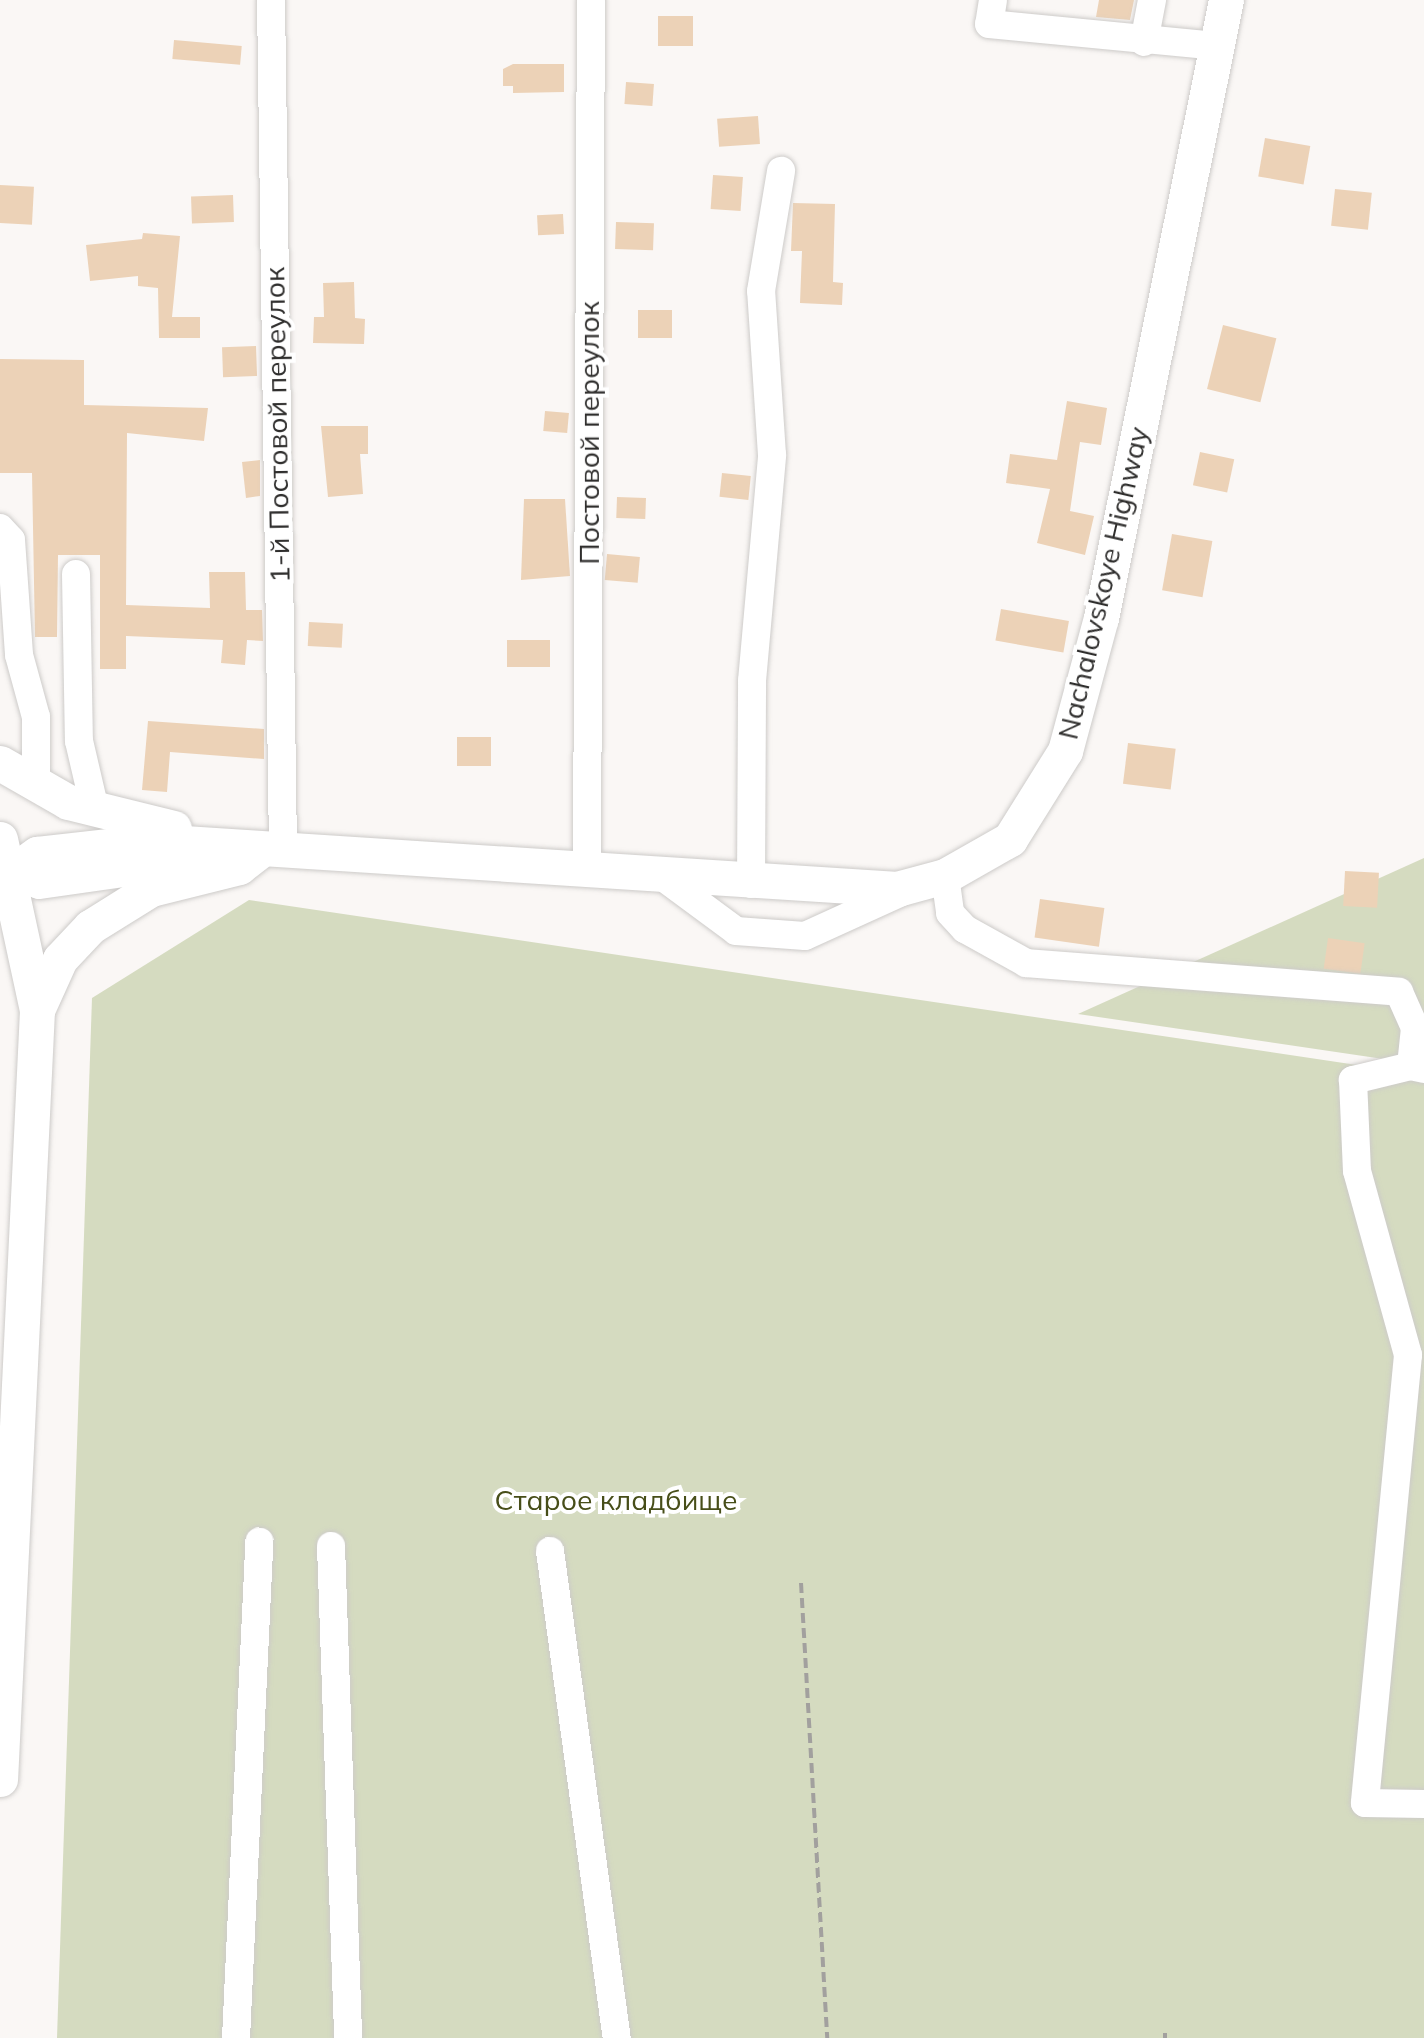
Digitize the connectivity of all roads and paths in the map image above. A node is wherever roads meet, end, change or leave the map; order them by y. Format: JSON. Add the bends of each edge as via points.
{"nodes":[{"id":1,"x":272,"y":0,"type":"edge"},
{"id":2,"x":591,"y":0,"type":"edge"},
{"id":3,"x":993,"y":0,"type":"edge"},
{"id":4,"x":1152,"y":0,"type":"edge"},
{"id":5,"x":1226,"y":0,"type":"edge"},
{"id":6,"x":1144,"y":42,"type":"junction"},
{"id":7,"x":1216,"y":46,"type":"junction"},
{"id":8,"x":780,"y":171,"type":"dead end"},
{"id":9,"x":0,"y":528,"type":"edge"},
{"id":10,"x":76,"y":574,"type":"dead end"},
{"id":11,"x":0,"y":763,"type":"edge"},
{"id":12,"x":36,"y":785,"type":"junction"},
{"id":13,"x":95,"y":810,"type":"junction"},
{"id":14,"x":0,"y":839,"type":"edge"},
{"id":15,"x":273,"y":849,"type":"junction"},
{"id":16,"x":587,"y":867,"type":"junction"},
{"id":17,"x":12,"y":872,"type":"junction"},
{"id":18,"x":659,"y":874,"type":"junction"},
{"id":19,"x":935,"y":879,"type":"junction"},
{"id":20,"x":751,"y":884,"type":"junction"},
{"id":21,"x":37,"y":1010,"type":"junction"},
{"id":22,"x":1418,"y":1067,"type":"edge"},
{"id":23,"x":258,"y":1542,"type":"dead end"},
{"id":24,"x":330,"y":1546,"type":"dead end"},
{"id":25,"x":550,"y":1551,"type":"dead end"},
{"id":26,"x":801,"y":1583,"type":"dead end"},
{"id":27,"x":0,"y":1779,"type":"edge"},
{"id":28,"x":1424,"y":1804,"type":"edge"},
{"id":29,"x":236,"y":2038,"type":"edge"},
{"id":30,"x":348,"y":2038,"type":"edge"},
{"id":31,"x":616,"y":2038,"type":"edge"},
{"id":32,"x":827,"y":2038,"type":"edge"}],
"edges":[{"from":1,"to":15,"type":"street","name":"1-й Постовой переулок"},
{"from":2,"to":16,"type":"street","name":"Постовой переулок"},
{"from":3,"to":6,"type":"street","via":[[988,24]]},
{"from":4,"to":6,"type":"street"},
{"from":5,"to":7,"type":"main road","name":"Nachalovskoye Highway"},
{"from":6,"to":7,"type":"street"},
{"from":7,"to":19,"type":"main road","name":"Nachalovskoye Highway","via":[[1101,618],[1064,751],[1010,839]]},
{"from":8,"to":20,"type":"street","via":[[761,291],[772,455],[752,681]]},
{"from":9,"to":12,"type":"street","via":[[11,540],[20,655],[36,717]]},
{"from":10,"to":13,"type":"street","via":[[79,741]]},
{"from":11,"to":12,"type":"main road"},
{"from":12,"to":13,"type":"main road"},
{"from":13,"to":15,"type":"main road"},
{"from":14,"to":17,"type":"main road"},
{"from":15,"to":16,"type":"main road","name":"Nachalovskoye Highway"},
{"from":15,"to":17,"type":"main road","via":[[91,844],[38,854]]},
{"from":15,"to":21,"type":"main road","via":[[239,866],[150,888],[90,927],[60,959]]},
{"from":16,"to":18,"type":"main road","name":"Nachalovskoye Highway"},
{"from":17,"to":21,"type":"main road"},
{"from":18,"to":19,"type":"street","via":[[736,930],[806,936]]},
{"from":18,"to":20,"type":"main road","name":"Nachalovskoye Highway"},
{"from":19,"to":20,"type":"main road","name":"Nachalovskoye Highway","via":[[898,889]]},
{"from":19,"to":22,"type":"street","via":[[965,929],[1026,963],[1399,992],[1414,1028]]},
{"from":21,"to":27,"type":"main road"},
{"from":22,"to":28,"type":"street","via":[[1353,1080],[1357,1171],[1408,1354],[1365,1804]]},
{"from":23,"to":29,"type":"street"},
{"from":24,"to":30,"type":"street"},
{"from":25,"to":31,"type":"street"},
{"from":26,"to":32,"type":"path"}]}
